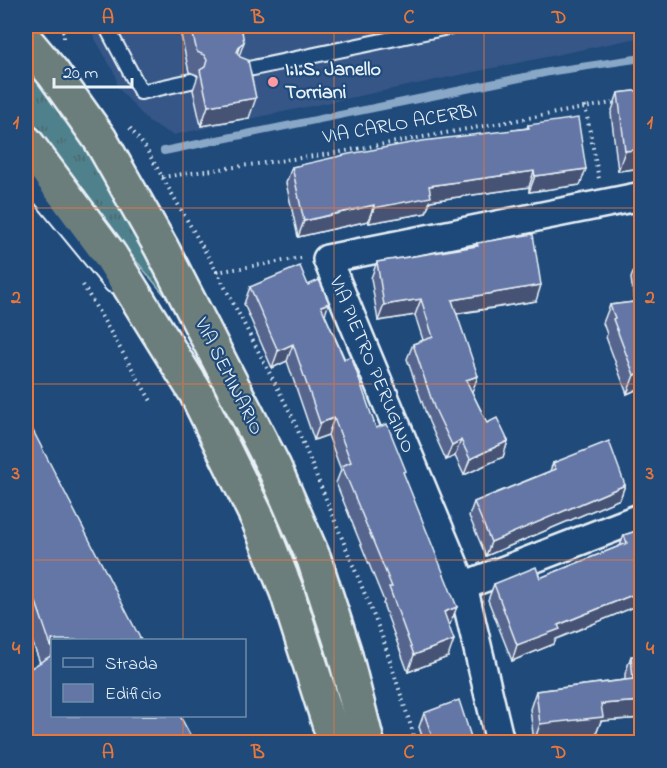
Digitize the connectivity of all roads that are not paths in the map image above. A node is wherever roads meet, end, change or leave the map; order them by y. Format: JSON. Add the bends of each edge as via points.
{"nodes":[{"id":1,"x":106,"y":26,"type":"edge"},
{"id":2,"x":453,"y":26,"type":"edge"},
{"id":3,"x":26,"y":41,"type":"edge"},
{"id":4,"x":239,"y":71,"type":"edge"},
{"id":5,"x":191,"y":81,"type":"dead end"},
{"id":6,"x":26,"y":142,"type":"edge"},
{"id":7,"x":26,"y":180,"type":"edge"},
{"id":8,"x":642,"y":196,"type":"edge"},
{"id":9,"x":175,"y":360,"type":"junction"},
{"id":10,"x":642,"y":517,"type":"edge"},
{"id":11,"x":463,"y":586,"type":"junction"},
{"id":12,"x":335,"y":742,"type":"edge"},
{"id":13,"x":367,"y":742,"type":"edge"},
{"id":14,"x":500,"y":742,"type":"edge"}],
"edges":[{"from":1,"to":5,"type":"lane","via":[[141,92]]},
{"from":2,"to":4,"type":"lane"},
{"from":3,"to":13,"type":"highway","name":"VIA SEMINARIO","via":[[100,140],[274,467],[314,559],[344,651]]},
{"from":6,"to":9,"type":"highway","name":"VIA SEMINARIO","via":[[110,255]]},
{"from":7,"to":9,"type":"lane"},
{"from":8,"to":11,"type":"street","name":"VIA PIETRO PERUGINO","via":[[327,259]]},
{"from":9,"to":12,"type":"highway","name":"VIA SEMINARIO","via":[[196,393],[258,519],[287,592]]},
{"from":10,"to":11,"type":"street"},
{"from":11,"to":14,"type":"street","name":"VIA PIETRO PERUGINO"}]}
